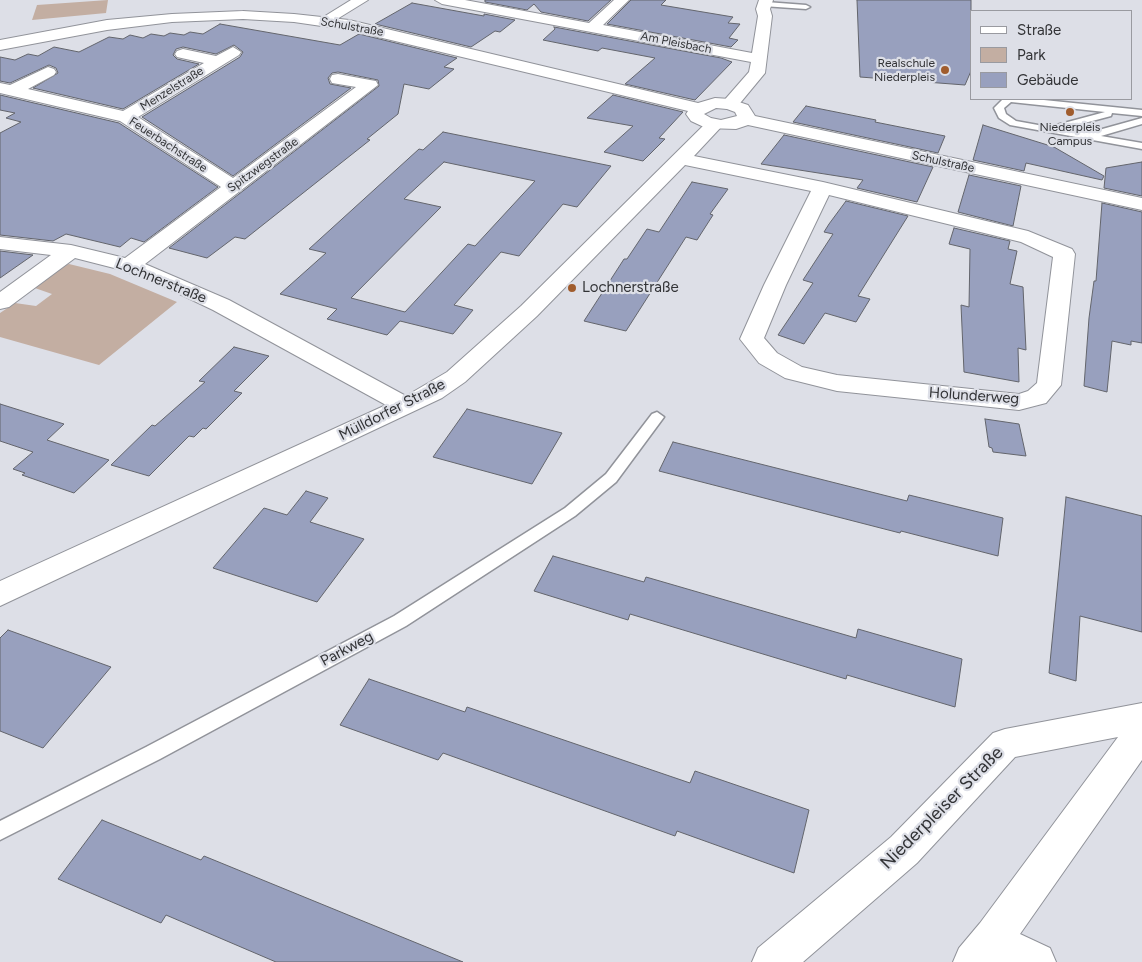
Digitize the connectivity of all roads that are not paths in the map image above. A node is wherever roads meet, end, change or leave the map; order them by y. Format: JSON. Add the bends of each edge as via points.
{"nodes":[{"id":1,"x":361,"y":0,"type":"edge"},
{"id":2,"x":442,"y":0,"type":"edge"},
{"id":3,"x":622,"y":0,"type":"edge"},
{"id":4,"x":766,"y":2,"type":"edge"},
{"id":5,"x":806,"y":8,"type":"dead end"},
{"id":6,"x":324,"y":21,"type":"junction"},
{"id":7,"x":592,"y":28,"type":"junction"},
{"id":8,"x":0,"y":45,"type":"edge"},
{"id":9,"x":233,"y":52,"type":"dead end"},
{"id":10,"x":183,"y":54,"type":"dead end"},
{"id":11,"x":760,"y":59,"type":"junction"},
{"id":12,"x":218,"y":61,"type":"junction"},
{"id":13,"x":48,"y":72,"type":"dead end"},
{"id":14,"x":338,"y":79,"type":"dead end"},
{"id":15,"x":6,"y":90,"type":"edge"},
{"id":16,"x":1008,"y":100,"type":"edge"},
{"id":17,"x":1019,"y":100,"type":"edge"},
{"id":18,"x":730,"y":104,"type":"junction"},
{"id":19,"x":1142,"y":113,"type":"edge"},
{"id":20,"x":706,"y":116,"type":"junction"},
{"id":21,"x":1128,"y":116,"type":"junction"},
{"id":22,"x":126,"y":118,"type":"junction"},
{"id":23,"x":744,"y":119,"type":"junction"},
{"id":24,"x":1142,"y":120,"type":"edge"},
{"id":25,"x":1050,"y":129,"type":"junction"},
{"id":26,"x":1067,"y":132,"type":"junction"},
{"id":27,"x":1089,"y":136,"type":"junction"},
{"id":28,"x":1142,"y":146,"type":"edge"},
{"id":29,"x":682,"y":159,"type":"junction"},
{"id":30,"x":233,"y":186,"type":"junction"},
{"id":31,"x":822,"y":188,"type":"junction"},
{"id":32,"x":1142,"y":204,"type":"edge"},
{"id":33,"x":0,"y":243,"type":"edge"},
{"id":34,"x":71,"y":251,"type":"junction"},
{"id":35,"x":129,"y":265,"type":"junction"},
{"id":36,"x":1,"y":302,"type":"edge"},
{"id":37,"x":406,"y":406,"type":"junction"},
{"id":38,"x":656,"y":416,"type":"dead end"},
{"id":39,"x":0,"y":594,"type":"edge"},
{"id":40,"x":1142,"y":718,"type":"edge"},
{"id":41,"x":1142,"y":732,"type":"edge"},
{"id":42,"x":0,"y":831,"type":"edge"},
{"id":43,"x":984,"y":950,"type":"edge"},
{"id":44,"x":772,"y":962,"type":"edge"},
{"id":45,"x":1036,"y":962,"type":"edge"}],
"edges":[{"from":1,"to":6,"type":"street"},
{"from":2,"to":7,"type":"street","name":"Am Pleisbach"},
{"from":3,"to":7,"type":"street"},
{"from":4,"to":5,"type":"lane"},
{"from":4,"to":11,"type":"street"},
{"from":6,"to":8,"type":"street","name":"Schulstraße","via":[[243,15],[172,18],[107,25]]},
{"from":6,"to":20,"type":"street","name":"Schulstraße","via":[[428,42]]},
{"from":7,"to":11,"type":"street","name":"Am Pleisbach"},
{"from":9,"to":12,"type":"street","name":"Menzelstraße"},
{"from":10,"to":12,"type":"street","name":"Menzelstraße"},
{"from":11,"to":18,"type":"street","via":[[757,72]]},
{"from":12,"to":22,"type":"street","name":"Menzelstraße"},
{"from":13,"to":15,"type":"street","name":"Feuerbachstraße"},
{"from":14,"to":30,"type":"street","name":"Spitzwegstraße","via":[[370,85]]},
{"from":15,"to":22,"type":"street","name":"Feuerbachstraße"},
{"from":16,"to":25,"type":"lane","via":[[999,108],[1002,116],[1013,123]]},
{"from":17,"to":19,"type":"lane"},
{"from":18,"to":20,"type":"street","via":[[708,104]]},
{"from":18,"to":23,"type":"street","via":[[745,112]]},
{"from":20,"to":23,"type":"street","via":[[736,124]]},
{"from":20,"to":29,"type":"street","name":"Mülldorfer Straße"},
{"from":21,"to":24,"type":"lane"},
{"from":21,"to":25,"type":"lane","via":[[1107,113]]},
{"from":21,"to":26,"type":"lane"},
{"from":22,"to":30,"type":"street","name":"Feuerbachstraße"},
{"from":23,"to":32,"type":"street","name":"Schulstraße"},
{"from":24,"to":27,"type":"lane"},
{"from":25,"to":26,"type":"lane"},
{"from":26,"to":27,"type":"lane"},
{"from":27,"to":28,"type":"lane"},
{"from":29,"to":31,"type":"street","name":"Holunderweg"},
{"from":29,"to":37,"type":"street","name":"Mülldorfer Straße","via":[[503,337],[456,378]]},
{"from":30,"to":35,"type":"street","name":"Spitzwegstraße"},
{"from":31,"to":31,"type":"street","name":"Holunderweg","via":[[1028,237],[1064,254],[1049,385],[1037,397],[1019,402],[950,396],[837,383],[794,373],[768,358],[752,339]]},
{"from":33,"to":34,"type":"street","name":"Lochnerstraße"},
{"from":34,"to":35,"type":"street","name":"Lochnerstraße"},
{"from":34,"to":36,"type":"street"},
{"from":35,"to":37,"type":"street","name":"Lochnerstraße","via":[[221,305]]},
{"from":37,"to":39,"type":"street","name":"Mülldorfer Straße"},
{"from":38,"to":42,"type":"lane","name":"Parkweg","via":[[610,478],[570,512],[400,621]]},
{"from":40,"to":44,"type":"street","name":"Niederpleiser Straße","via":[[1005,744],[904,850]]},
{"from":41,"to":43,"type":"street"},
{"from":43,"to":45,"type":"street","via":[[1010,952]]}]}
